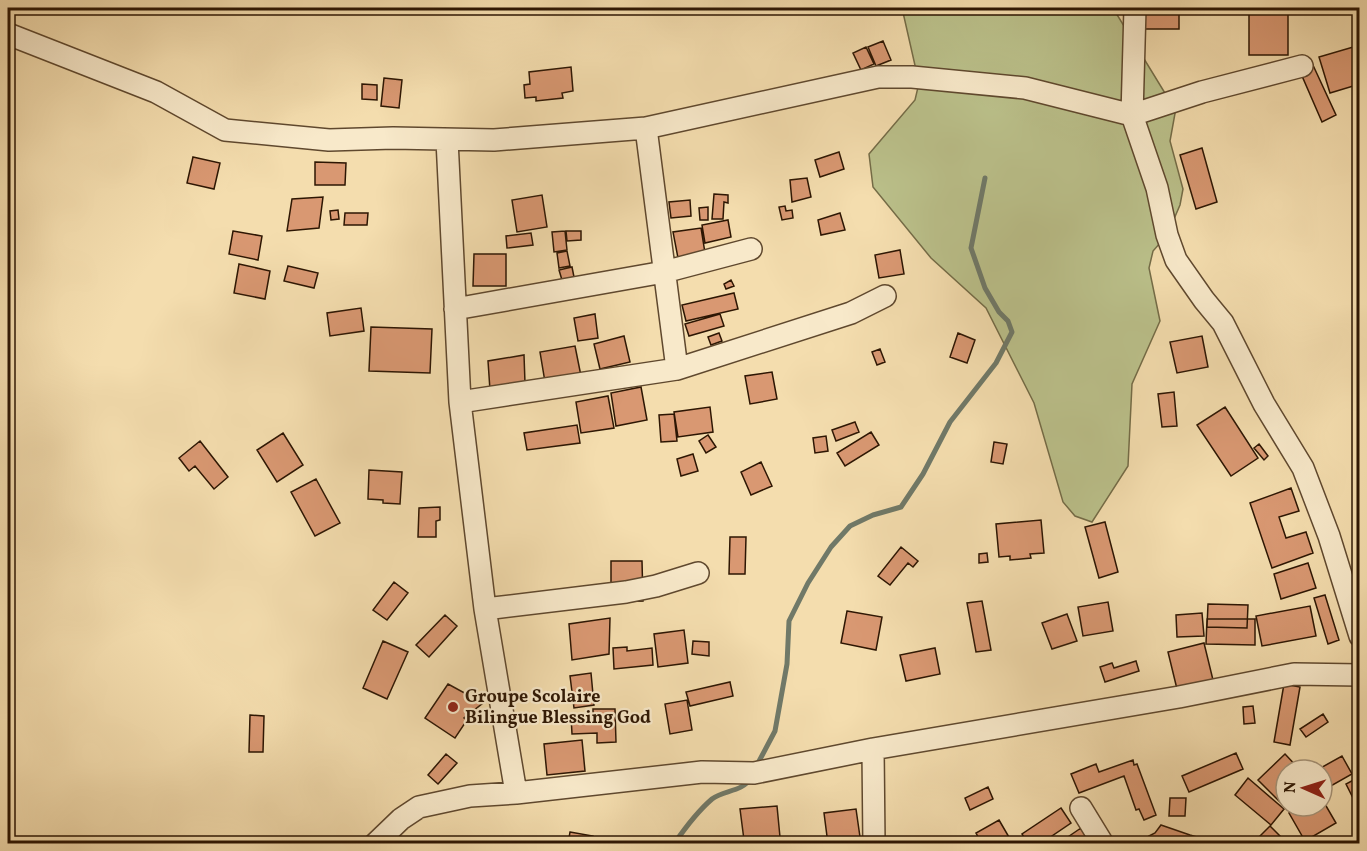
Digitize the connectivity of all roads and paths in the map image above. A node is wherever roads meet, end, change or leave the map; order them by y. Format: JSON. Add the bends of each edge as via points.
{"nodes":[{"id":1,"x":1135,"y":8,"type":"edge"},
{"id":2,"x":8,"y":34,"type":"edge"},
{"id":3,"x":1302,"y":66,"type":"dead end"},
{"id":4,"x":1132,"y":115,"type":"junction"},
{"id":5,"x":646,"y":128,"type":"junction"},
{"id":6,"x":447,"y":140,"type":"junction"},
{"id":7,"x":751,"y":249,"type":"dead end"},
{"id":8,"x":664,"y":272,"type":"junction"},
{"id":9,"x":885,"y":296,"type":"dead end"},
{"id":10,"x":455,"y":309,"type":"junction"},
{"id":11,"x":677,"y":369,"type":"junction"},
{"id":12,"x":460,"y":402,"type":"junction"},
{"id":13,"x":699,"y":573,"type":"dead end"},
{"id":14,"x":485,"y":609,"type":"junction"},
{"id":15,"x":1359,"y":636,"type":"edge"},
{"id":16,"x":1359,"y":675,"type":"edge"},
{"id":17,"x":873,"y":749,"type":"junction"},
{"id":18,"x":516,"y":793,"type":"junction"},
{"id":19,"x":1081,"y":808,"type":"dead end"},
{"id":20,"x":375,"y":843,"type":"edge"},
{"id":21,"x":874,"y":843,"type":"edge"},
{"id":22,"x":1103,"y":843,"type":"edge"}],
"edges":[{"from":1,"to":4,"type":"street"},
{"from":2,"to":6,"type":"street","via":[[156,92],[225,130],[329,140]]},
{"from":3,"to":4,"type":"street"},
{"from":4,"to":5,"type":"street","via":[[1024,88],[912,76],[866,80]]},
{"from":4,"to":15,"type":"street","via":[[1176,260],[1223,323],[1264,404],[1303,468],[1329,536]]},
{"from":5,"to":6,"type":"street"},
{"from":5,"to":8,"type":"street"},
{"from":6,"to":10,"type":"street"},
{"from":7,"to":8,"type":"street"},
{"from":8,"to":10,"type":"street"},
{"from":8,"to":11,"type":"street"},
{"from":9,"to":11,"type":"street","via":[[851,313]]},
{"from":10,"to":12,"type":"street"},
{"from":11,"to":12,"type":"street"},
{"from":12,"to":14,"type":"street"},
{"from":13,"to":14,"type":"street","via":[[634,591]]},
{"from":14,"to":18,"type":"street"},
{"from":16,"to":17,"type":"street","via":[[1294,674]]},
{"from":17,"to":18,"type":"street","via":[[754,773],[702,772]]},
{"from":17,"to":21,"type":"street"},
{"from":18,"to":20,"type":"street","via":[[470,796],[418,807]]},
{"from":19,"to":22,"type":"street"}]}
